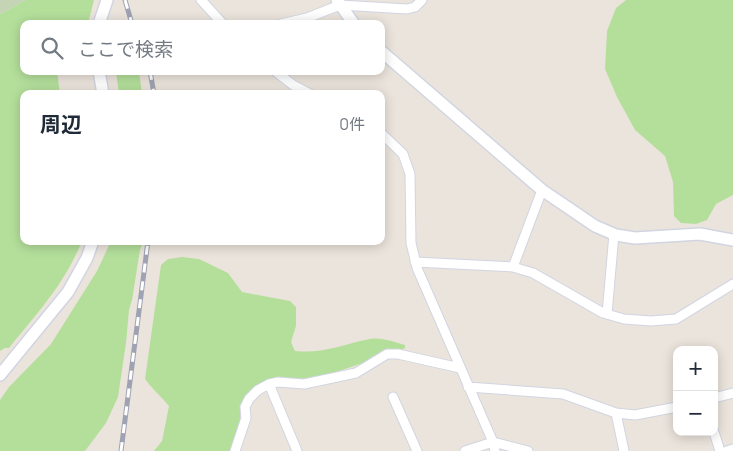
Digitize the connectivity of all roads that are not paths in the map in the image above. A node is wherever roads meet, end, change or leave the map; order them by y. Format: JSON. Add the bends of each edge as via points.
{"nodes":[{"id":1,"x":107,"y":0,"type":"edge"},
{"id":2,"x":201,"y":0,"type":"edge"},
{"id":3,"x":422,"y":0,"type":"edge"},
{"id":4,"x":339,"y":3,"type":"edge"},
{"id":5,"x":100,"y":20,"type":"edge"},
{"id":6,"x":219,"y":20,"type":"edge"},
{"id":7,"x":299,"y":20,"type":"edge"},
{"id":8,"x":351,"y":20,"type":"edge"},
{"id":9,"x":385,"y":54,"type":"edge"},
{"id":10,"x":100,"y":75,"type":"edge"},
{"id":11,"x":280,"y":75,"type":"edge"},
{"id":12,"x":102,"y":90,"type":"edge"},
{"id":13,"x":302,"y":90,"type":"edge"},
{"id":14,"x":385,"y":136,"type":"edge"},
{"id":15,"x":542,"y":190,"type":"junction"},
{"id":16,"x":614,"y":234,"type":"junction"},
{"id":17,"x":733,"y":240,"type":"edge"},
{"id":18,"x":92,"y":245,"type":"edge"},
{"id":19,"x":415,"y":262,"type":"junction"},
{"id":20,"x":513,"y":267,"type":"junction"},
{"id":21,"x":733,"y":284,"type":"edge"},
{"id":22,"x":607,"y":314,"type":"junction"},
{"id":23,"x":460,"y":368,"type":"junction"},
{"id":24,"x":0,"y":375,"type":"edge"},
{"id":25,"x":270,"y":384,"type":"junction"},
{"id":26,"x":468,"y":387,"type":"junction"},
{"id":27,"x":733,"y":392,"type":"edge"},
{"id":28,"x":393,"y":397,"type":"dead end"},
{"id":29,"x":718,"y":397,"type":"edge"},
{"id":30,"x":673,"y":408,"type":"edge"},
{"id":31,"x":616,"y":413,"type":"junction"},
{"id":32,"x":715,"y":436,"type":"edge"},
{"id":33,"x":494,"y":447,"type":"edge"},
{"id":34,"x":733,"y":449,"type":"edge"},
{"id":35,"x":235,"y":451,"type":"edge"},
{"id":36,"x":297,"y":451,"type":"edge"},
{"id":37,"x":417,"y":451,"type":"edge"},
{"id":38,"x":465,"y":451,"type":"edge"},
{"id":39,"x":528,"y":451,"type":"edge"},
{"id":40,"x":624,"y":451,"type":"edge"},
{"id":41,"x":720,"y":451,"type":"edge"},
{"id":42,"x":727,"y":451,"type":"edge"}],
"edges":[{"from":1,"to":5,"type":"street"},
{"from":2,"to":6,"type":"street"},
{"from":3,"to":4,"type":"street","via":[[408,9]]},
{"from":4,"to":7,"type":"street"},
{"from":4,"to":8,"type":"street"},
{"from":9,"to":15,"type":"street"},
{"from":10,"to":12,"type":"street"},
{"from":11,"to":13,"type":"street"},
{"from":14,"to":19,"type":"street","via":[[403,154],[410,174],[411,243]]},
{"from":15,"to":16,"type":"street","via":[[595,226]]},
{"from":15,"to":20,"type":"street"},
{"from":16,"to":17,"type":"street","via":[[635,238],[700,234]]},
{"from":16,"to":22,"type":"street"},
{"from":18,"to":24,"type":"street","via":[[68,292]]},
{"from":19,"to":20,"type":"street"},
{"from":19,"to":23,"type":"street"},
{"from":20,"to":22,"type":"street","via":[[533,273]]},
{"from":21,"to":22,"type":"street","via":[[676,319],[651,322]]},
{"from":23,"to":25,"type":"street","via":[[387,354],[356,373],[304,384]]},
{"from":23,"to":26,"type":"street"},
{"from":25,"to":35,"type":"street","via":[[249,398]]},
{"from":25,"to":36,"type":"street"},
{"from":26,"to":31,"type":"street","via":[[563,394]]},
{"from":26,"to":33,"type":"street"},
{"from":27,"to":29,"type":"street"},
{"from":28,"to":37,"type":"street"},
{"from":30,"to":31,"type":"street","via":[[635,415]]},
{"from":31,"to":40,"type":"street"},
{"from":32,"to":41,"type":"street"},
{"from":33,"to":38,"type":"street"},
{"from":33,"to":39,"type":"street"},
{"from":34,"to":42,"type":"street"}]}
